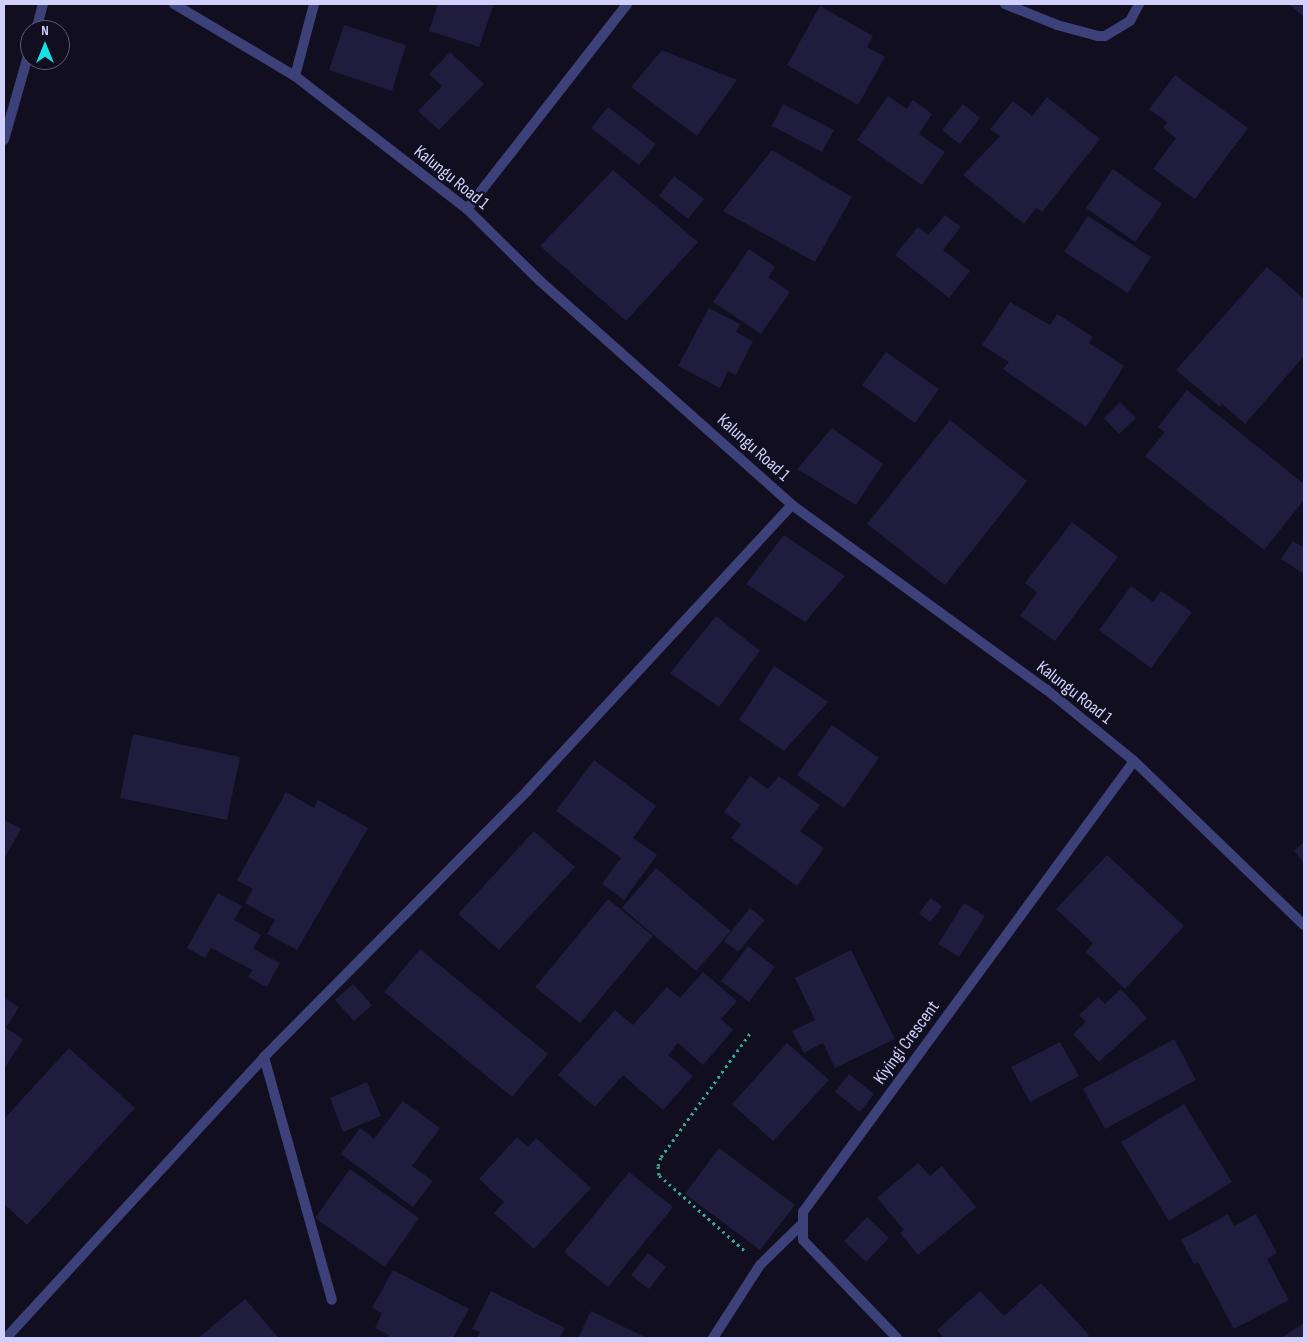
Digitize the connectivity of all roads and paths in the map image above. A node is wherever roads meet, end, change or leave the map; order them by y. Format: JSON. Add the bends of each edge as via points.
{"nodes":[{"id":1,"x":43,"y":4,"type":"edge"},
{"id":2,"x":174,"y":4,"type":"edge"},
{"id":3,"x":314,"y":4,"type":"edge"},
{"id":4,"x":627,"y":4,"type":"edge"},
{"id":5,"x":1005,"y":4,"type":"edge"},
{"id":6,"x":1139,"y":4,"type":"edge"},
{"id":7,"x":39,"y":20,"type":"edge"},
{"id":8,"x":24,"y":70,"type":"edge"},
{"id":9,"x":295,"y":76,"type":"junction"},
{"id":10,"x":4,"y":140,"type":"edge"},
{"id":11,"x":467,"y":209,"type":"junction"},
{"id":12,"x":792,"y":505,"type":"junction"},
{"id":13,"x":1134,"y":761,"type":"junction"},
{"id":14,"x":1304,"y":925,"type":"edge"},
{"id":15,"x":750,"y":1033,"type":"dead end"},
{"id":16,"x":264,"y":1057,"type":"junction"},
{"id":17,"x":801,"y":1225,"type":"junction"},
{"id":18,"x":760,"y":1265,"type":"junction"},
{"id":19,"x":332,"y":1300,"type":"dead end"},
{"id":20,"x":6,"y":1338,"type":"edge"},
{"id":21,"x":713,"y":1338,"type":"edge"},
{"id":22,"x":897,"y":1338,"type":"edge"}],
"edges":[{"from":1,"to":7,"type":"street"},
{"from":2,"to":9,"type":"street","name":"Kalungu Road 1"},
{"from":3,"to":9,"type":"street"},
{"from":4,"to":11,"type":"street"},
{"from":5,"to":6,"type":"street","via":[[1057,25],[1098,36],[1105,36],[1130,21]]},
{"from":8,"to":10,"type":"street"},
{"from":9,"to":11,"type":"street","name":"Kalungu Road 1"},
{"from":11,"to":12,"type":"street","name":"Kalungu Road 1","via":[[540,281]]},
{"from":12,"to":13,"type":"street","name":"Kalungu Road 1","via":[[1047,690]]},
{"from":12,"to":16,"type":"street","via":[[527,790]]},
{"from":13,"to":14,"type":"street","name":"Kalungu Road 1"},
{"from":13,"to":17,"type":"street","name":"Kiyingi Crescent","via":[[803,1212]]},
{"from":15,"to":18,"type":"path","via":[[661,1157],[658,1166],[659,1175]]},
{"from":16,"to":19,"type":"street"},
{"from":16,"to":20,"type":"street"},
{"from":17,"to":18,"type":"street"},
{"from":17,"to":22,"type":"street","via":[[803,1240]]},
{"from":18,"to":21,"type":"street"}]}
